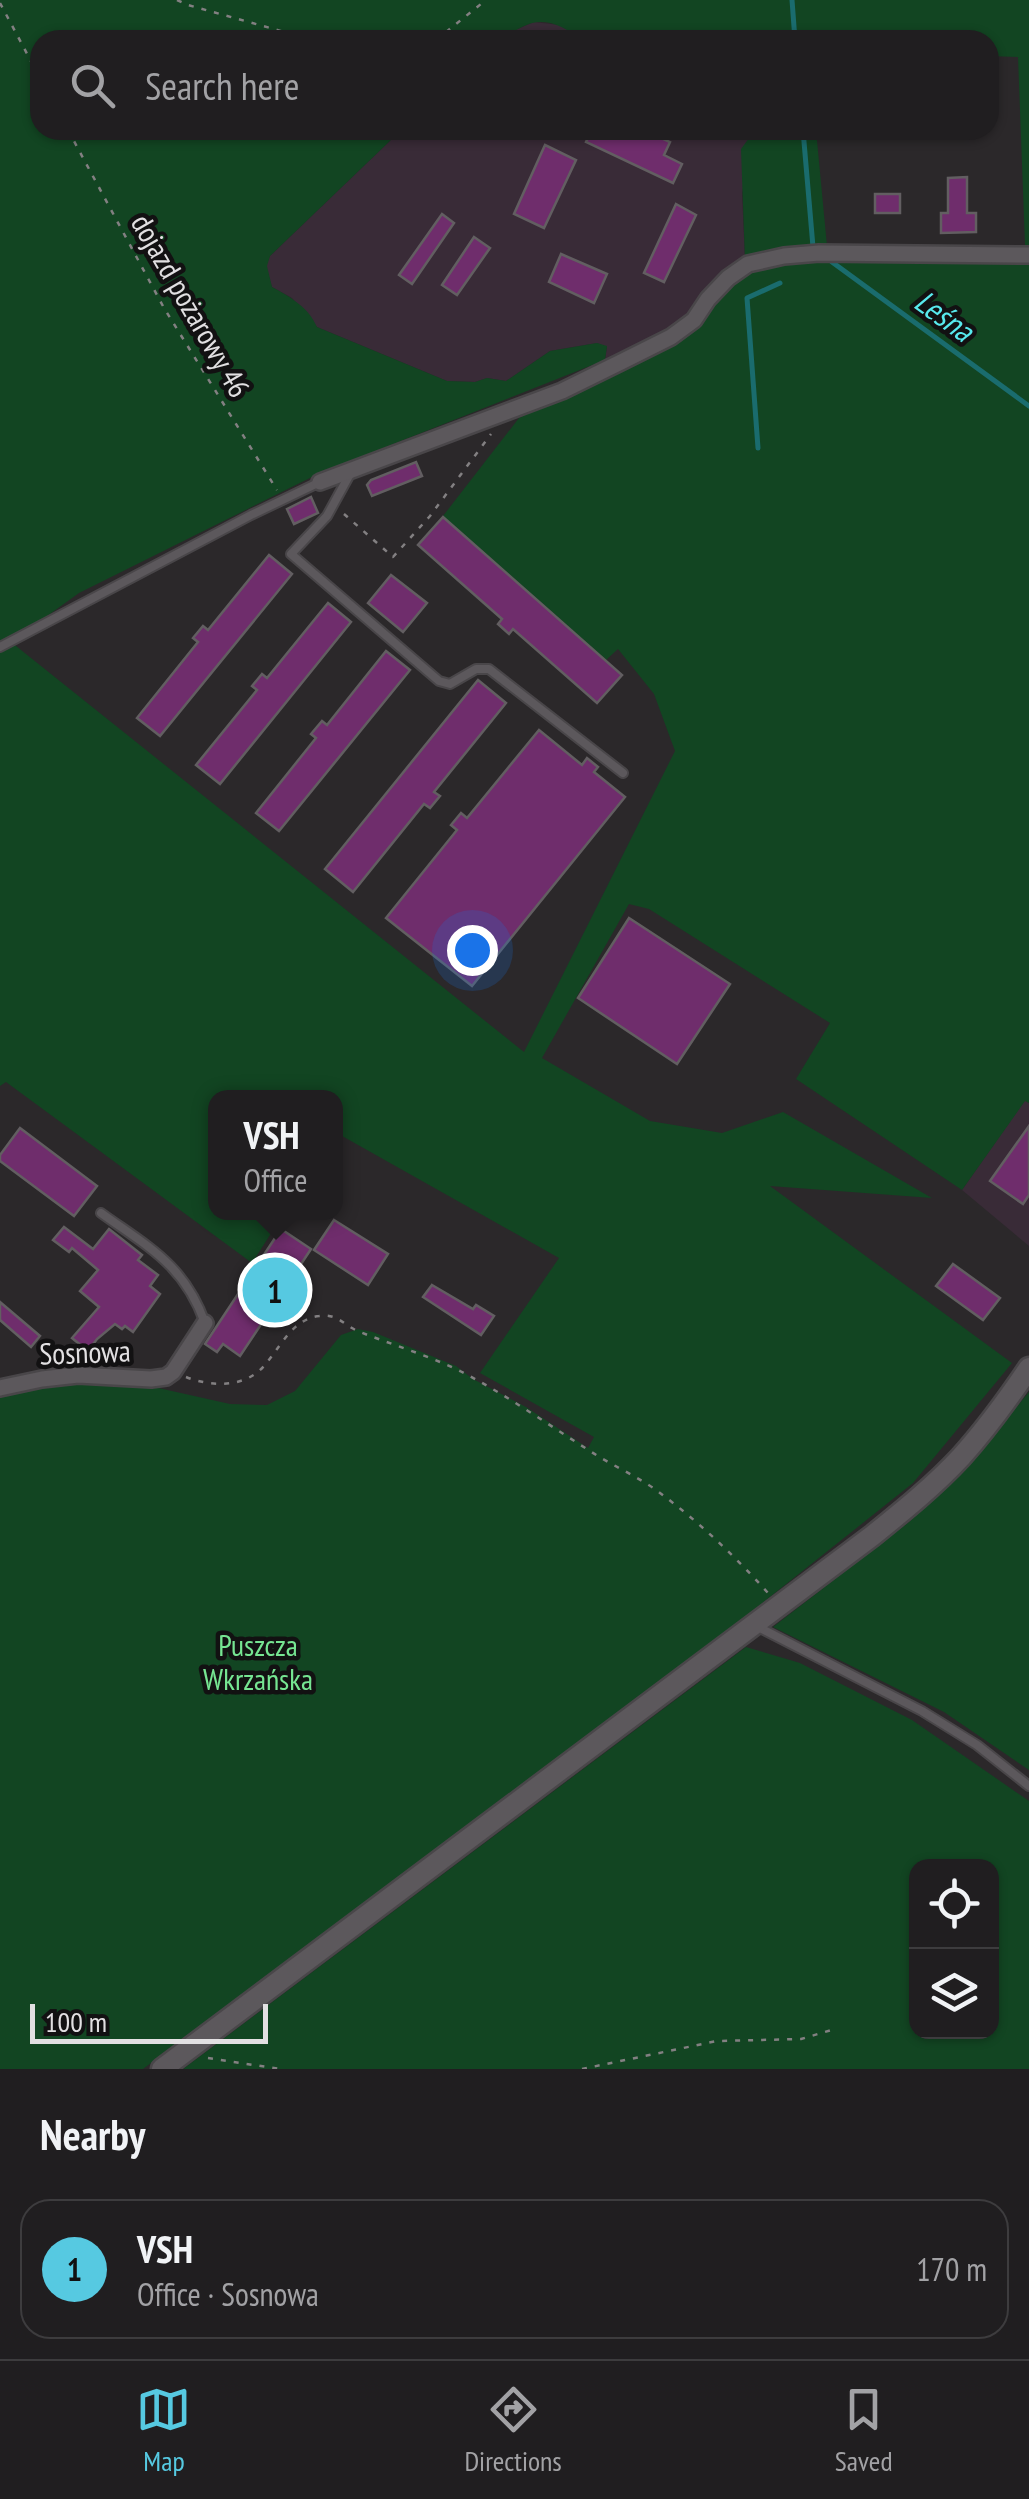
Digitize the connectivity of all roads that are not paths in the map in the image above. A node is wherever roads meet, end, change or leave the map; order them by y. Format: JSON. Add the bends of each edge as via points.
{"nodes":[{"id":1,"x":1029,"y":254,"type":"edge"},
{"id":2,"x":352,"y":470,"type":"junction"},
{"id":3,"x":320,"y":482,"type":"joint"},
{"id":4,"x":0,"y":647,"type":"edge"},
{"id":5,"x":623,"y":773,"type":"dead end"},
{"id":6,"x":100,"y":1213,"type":"dead end"},
{"id":7,"x":205,"y":1322,"type":"joint"},
{"id":8,"x":1029,"y":1368,"type":"edge"},
{"id":9,"x":0,"y":1388,"type":"edge"},
{"id":10,"x":754,"y":1625,"type":"junction"},
{"id":11,"x":1029,"y":1786,"type":"edge"},
{"id":12,"x":162,"y":2069,"type":"edge"}],
"edges":[{"from":1,"to":2,"type":"street","via":[[819,253],[748,264],[671,336],[562,391]]},
{"from":2,"to":3,"type":"street"},
{"from":2,"to":5,"type":"lane","via":[[327,516],[291,554],[440,681],[450,684],[488,669]]},
{"from":3,"to":4,"type":"lane"},
{"from":6,"to":7,"type":"lane","via":[[168,1261],[188,1284]]},
{"from":7,"to":9,"type":"street","name":"Sosnowa","via":[[166,1377],[78,1375]]},
{"from":8,"to":10,"type":"street","via":[[960,1458],[919,1498]]},
{"from":10,"to":11,"type":"lane","via":[[922,1712]]},
{"from":10,"to":12,"type":"street"}]}
